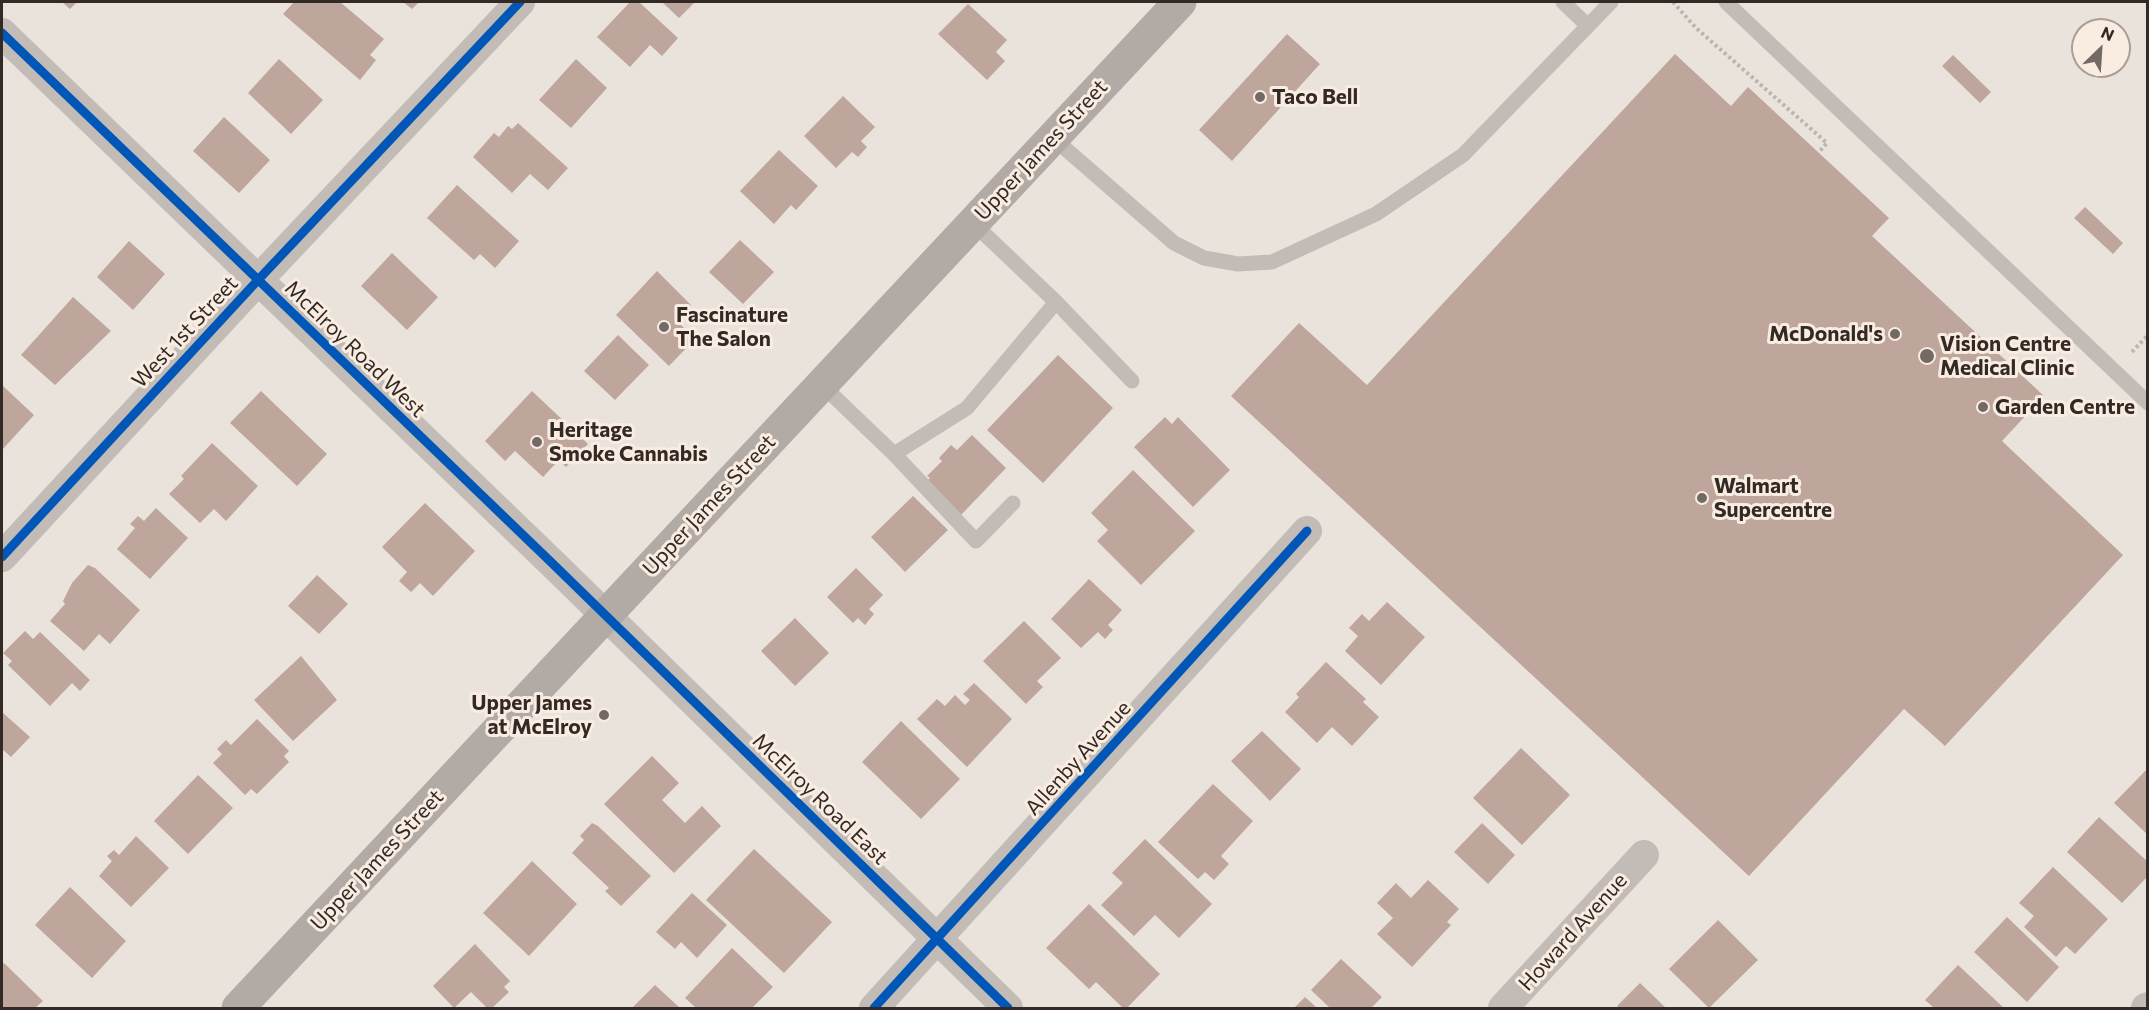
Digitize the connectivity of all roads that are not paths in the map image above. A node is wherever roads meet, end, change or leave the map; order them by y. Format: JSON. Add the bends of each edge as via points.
{"nodes":[{"id":1,"x":520,"y":2,"type":"edge"},
{"id":2,"x":1180,"y":2,"type":"edge"},
{"id":3,"x":1563,"y":2,"type":"edge"},
{"id":4,"x":1611,"y":2,"type":"edge"},
{"id":5,"x":1726,"y":2,"type":"edge"},
{"id":6,"x":1588,"y":26,"type":"junction"},
{"id":7,"x":2,"y":33,"type":"edge"},
{"id":8,"x":1053,"y":138,"type":"junction"},
{"id":9,"x":973,"y":223,"type":"junction"},
{"id":10,"x":258,"y":280,"type":"junction"},
{"id":11,"x":1056,"y":302,"type":"junction"},
{"id":12,"x":1132,"y":381,"type":"dead end"},
{"id":13,"x":821,"y":384,"type":"junction"},
{"id":14,"x":2148,"y":403,"type":"edge"},
{"id":15,"x":894,"y":454,"type":"junction"},
{"id":16,"x":1013,"y":503,"type":"dead end"},
{"id":17,"x":1307,"y":531,"type":"dead end"},
{"id":18,"x":2,"y":557,"type":"edge"},
{"id":19,"x":606,"y":615,"type":"junction"},
{"id":20,"x":1644,"y":855,"type":"dead end"},
{"id":21,"x":938,"y":940,"type":"junction"},
{"id":22,"x":238,"y":1008,"type":"edge"},
{"id":23,"x":874,"y":1008,"type":"edge"},
{"id":24,"x":1008,"y":1008,"type":"edge"},
{"id":25,"x":1503,"y":1008,"type":"edge"}],
"edges":[{"from":1,"to":10,"type":"street","name":"West 1st Street"},
{"from":2,"to":8,"type":"main road","name":"Upper James Street"},
{"from":3,"to":6,"type":"lane"},
{"from":4,"to":6,"type":"lane"},
{"from":5,"to":14,"type":"lane"},
{"from":6,"to":8,"type":"lane","via":[[1463,155],[1376,214],[1272,262],[1238,264],[1204,258],[1174,243]]},
{"from":7,"to":10,"type":"street","name":"McElroy Road West"},
{"from":8,"to":9,"type":"main road","name":"Upper James Street"},
{"from":9,"to":11,"type":"lane"},
{"from":9,"to":13,"type":"main road","name":"Upper James Street"},
{"from":10,"to":18,"type":"street","name":"West 1st Street"},
{"from":10,"to":19,"type":"street","name":"McElroy Road West"},
{"from":11,"to":12,"type":"lane"},
{"from":11,"to":15,"type":"lane","via":[[967,408]]},
{"from":13,"to":15,"type":"lane"},
{"from":13,"to":19,"type":"main road","name":"Upper James Street"},
{"from":15,"to":16,"type":"lane","via":[[976,541]]},
{"from":17,"to":21,"type":"street","name":"Allenby Avenue"},
{"from":19,"to":21,"type":"street","name":"McElroy Road East"},
{"from":19,"to":22,"type":"main road","name":"Upper James Street"},
{"from":20,"to":25,"type":"street","name":"Howard Avenue"},
{"from":21,"to":23,"type":"street","name":"Allenby Avenue"},
{"from":21,"to":24,"type":"street","name":"McElroy Road East"}]}
